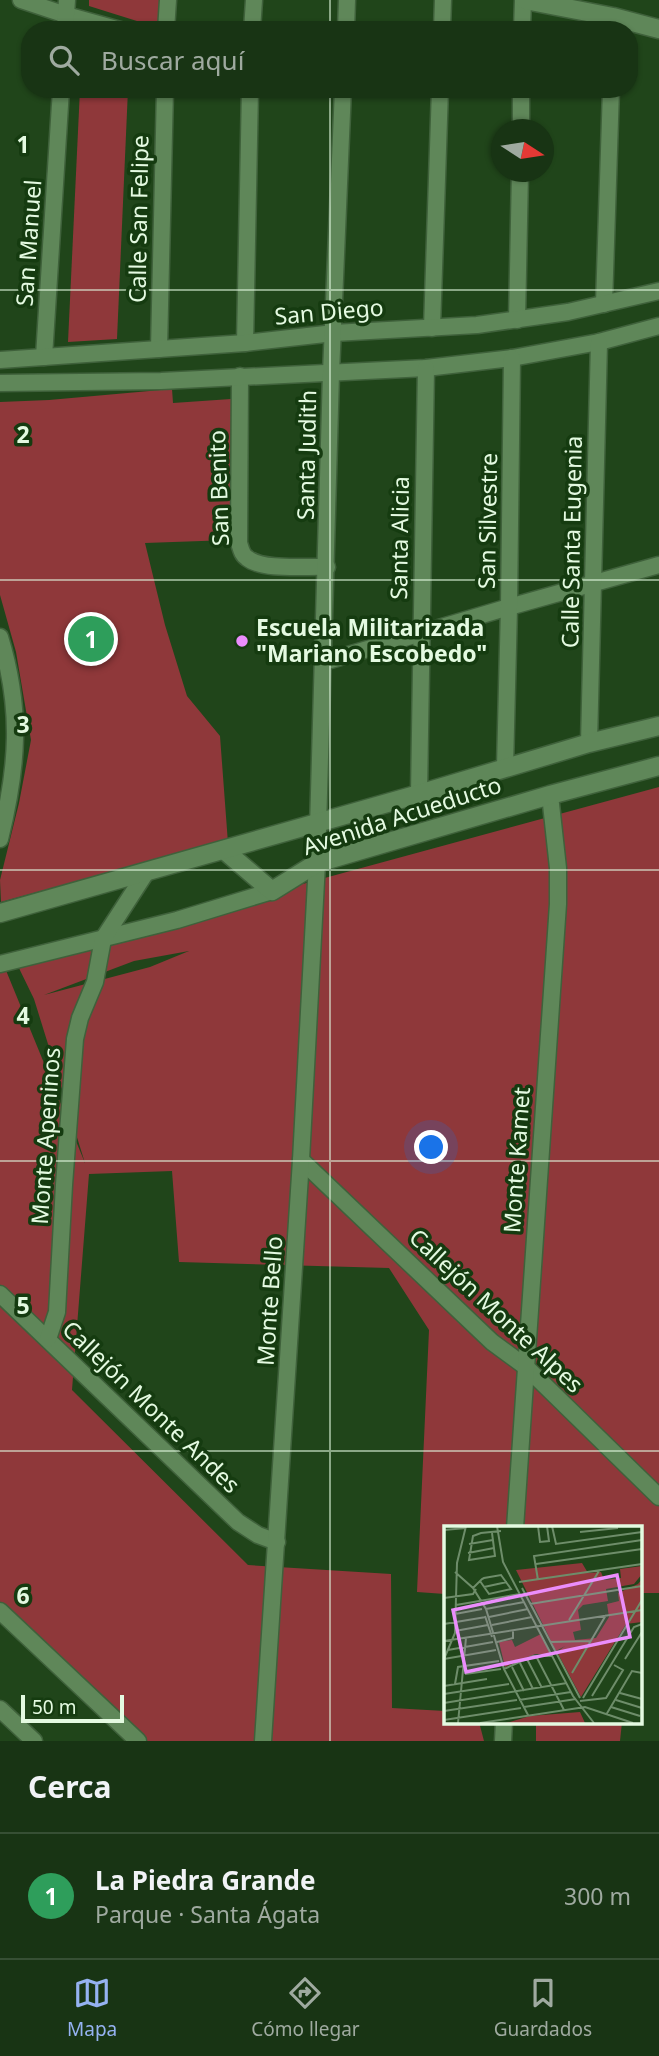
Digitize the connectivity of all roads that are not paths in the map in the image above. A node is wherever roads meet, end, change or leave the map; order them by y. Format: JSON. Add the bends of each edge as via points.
{"nodes":[{"id":1,"x":21,"y":0,"type":"edge"},
{"id":2,"x":167,"y":0,"type":"edge"},
{"id":3,"x":254,"y":0,"type":"edge"},
{"id":4,"x":347,"y":0,"type":"edge"},
{"id":5,"x":443,"y":0,"type":"edge"},
{"id":6,"x":524,"y":0,"type":"edge"},
{"id":7,"x":66,"y":15,"type":"edge"},
{"id":8,"x":88,"y":21,"type":"edge"},
{"id":9,"x":166,"y":21,"type":"edge"},
{"id":10,"x":253,"y":21,"type":"edge"},
{"id":11,"x":346,"y":21,"type":"edge"},
{"id":12,"x":442,"y":21,"type":"edge"},
{"id":13,"x":523,"y":21,"type":"edge"},
{"id":14,"x":602,"y":21,"type":"edge"},
{"id":15,"x":638,"y":27,"type":"edge"},
{"id":16,"x":659,"y":29,"type":"edge"},
{"id":17,"x":60,"y":98,"type":"edge"},
{"id":18,"x":165,"y":98,"type":"edge"},
{"id":19,"x":250,"y":98,"type":"edge"},
{"id":20,"x":343,"y":98,"type":"edge"},
{"id":21,"x":440,"y":98,"type":"edge"},
{"id":22,"x":522,"y":98,"type":"edge"},
{"id":23,"x":611,"y":98,"type":"edge"},
{"id":24,"x":521,"y":119,"type":"edge"},
{"id":25,"x":520,"y":182,"type":"edge"},
{"id":26,"x":659,"y":291,"type":"edge"},
{"id":27,"x":604,"y":304,"type":"junction"},
{"id":28,"x":517,"y":320,"type":"junction"},
{"id":29,"x":659,"y":326,"type":"edge"},
{"id":30,"x":432,"y":328,"type":"junction"},
{"id":31,"x":334,"y":333,"type":"junction"},
{"id":32,"x":599,"y":342,"type":"junction"},
{"id":33,"x":245,"y":343,"type":"junction"},
{"id":34,"x":159,"y":349,"type":"junction"},
{"id":35,"x":44,"y":357,"type":"junction"},
{"id":36,"x":512,"y":358,"type":"junction"},
{"id":37,"x":0,"y":360,"type":"edge"},
{"id":38,"x":426,"y":368,"type":"junction"},
{"id":39,"x":331,"y":373,"type":"junction"},
{"id":40,"x":240,"y":376,"type":"junction"},
{"id":41,"x":0,"y":383,"type":"edge"},
{"id":42,"x":659,"y":565,"type":"edge"},
{"id":43,"x":327,"y":567,"type":"junction"},
{"id":44,"x":594,"y":582,"type":"junction"},
{"id":45,"x":509,"y":607,"type":"junction"},
{"id":46,"x":422,"y":633,"type":"junction"},
{"id":47,"x":1,"y":646,"type":"edge"},
{"id":48,"x":324,"y":662,"type":"junction"},
{"id":49,"x":659,"y":726,"type":"edge"},
{"id":50,"x":16,"y":742,"type":"junction"},
{"id":51,"x":589,"y":743,"type":"junction"},
{"id":52,"x":0,"y":746,"type":"edge"},
{"id":53,"x":659,"y":765,"type":"edge"},
{"id":54,"x":505,"y":767,"type":"junction"},
{"id":55,"x":419,"y":794,"type":"junction"},
{"id":56,"x":550,"y":795,"type":"junction"},
{"id":57,"x":319,"y":822,"type":"junction"},
{"id":58,"x":0,"y":838,"type":"edge"},
{"id":59,"x":224,"y":850,"type":"junction"},
{"id":60,"x":317,"y":863,"type":"junction"},
{"id":61,"x":147,"y":871,"type":"junction"},
{"id":62,"x":272,"y":891,"type":"junction"},
{"id":63,"x":0,"y":913,"type":"edge"},
{"id":64,"x":103,"y":939,"type":"junction"},
{"id":65,"x":0,"y":964,"type":"edge"},
{"id":66,"x":301,"y":1160,"type":"junction"},
{"id":67,"x":0,"y":1294,"type":"edge"},
{"id":68,"x":48,"y":1339,"type":"junction"},
{"id":69,"x":526,"y":1367,"type":"junction"},
{"id":70,"x":659,"y":1497,"type":"edge"},
{"id":71,"x":515,"y":1526,"type":"edge"},
{"id":72,"x":277,"y":1542,"type":"junction"},
{"id":73,"x":0,"y":1611,"type":"edge"},
{"id":74,"x":0,"y":1709,"type":"edge"},
{"id":75,"x":34,"y":1741,"type":"edge"},
{"id":76,"x":138,"y":1741,"type":"edge"},
{"id":77,"x":263,"y":1741,"type":"edge"}],
"edges":[{"from":1,"to":7,"type":"street"},
{"from":2,"to":9,"type":"street"},
{"from":3,"to":10,"type":"street"},
{"from":4,"to":11,"type":"street"},
{"from":5,"to":12,"type":"street"},
{"from":6,"to":13,"type":"street"},
{"from":6,"to":14,"type":"street"},
{"from":7,"to":8,"type":"street"},
{"from":15,"to":16,"type":"street"},
{"from":17,"to":35,"type":"street","name":"San Manuel"},
{"from":18,"to":34,"type":"street","name":"Calle San Felipe"},
{"from":19,"to":33,"type":"street"},
{"from":20,"to":31,"type":"street","name":"Santa Judith"},
{"from":21,"to":30,"type":"street"},
{"from":22,"to":24,"type":"street"},
{"from":23,"to":27,"type":"street"},
{"from":25,"to":28,"type":"street"},
{"from":26,"to":27,"type":"street","name":"San Diego"},
{"from":27,"to":28,"type":"street","name":"San Diego"},
{"from":28,"to":30,"type":"street","name":"San Diego"},
{"from":29,"to":32,"type":"street"},
{"from":30,"to":31,"type":"street","name":"San Diego"},
{"from":31,"to":33,"type":"street","name":"San Diego"},
{"from":31,"to":39,"type":"street","name":"Santa Judith"},
{"from":32,"to":36,"type":"street"},
{"from":32,"to":44,"type":"street","name":"Calle Santa Eugenia"},
{"from":33,"to":34,"type":"street","name":"San Diego"},
{"from":34,"to":35,"type":"street","name":"San Diego"},
{"from":35,"to":37,"type":"street","name":"San Diego"},
{"from":36,"to":38,"type":"street"},
{"from":36,"to":45,"type":"street","name":"San Silvestre"},
{"from":38,"to":39,"type":"street"},
{"from":38,"to":46,"type":"street","name":"Santa Alicia"},
{"from":39,"to":40,"type":"street"},
{"from":39,"to":43,"type":"street","name":"Santa Judith"},
{"from":40,"to":41,"type":"street"},
{"from":40,"to":43,"type":"street","name":"San Benito","via":[[241,551],[256,563]]},
{"from":42,"to":44,"type":"street"},
{"from":43,"to":48,"type":"street","name":"Santa Judith"},
{"from":44,"to":45,"type":"street"},
{"from":44,"to":51,"type":"street","name":"Calle Santa Eugenia"},
{"from":45,"to":46,"type":"street"},
{"from":45,"to":54,"type":"street","name":"San Silvestre"},
{"from":46,"to":48,"type":"street"},
{"from":46,"to":55,"type":"street","name":"Santa Alicia"},
{"from":47,"to":50,"type":"street","via":[[12,684]]},
{"from":48,"to":57,"type":"street","name":"Santa Judith"},
{"from":49,"to":51,"type":"street","name":"Avenida Acueducto"},
{"from":50,"to":52,"type":"street"},
{"from":50,"to":58,"type":"street"},
{"from":51,"to":54,"type":"street","name":"Avenida Acueducto"},
{"from":53,"to":56,"type":"street","name":"Avenida Acueducto"},
{"from":54,"to":55,"type":"street","name":"Avenida Acueducto"},
{"from":55,"to":57,"type":"street","name":"Avenida Acueducto"},
{"from":56,"to":60,"type":"street","name":"Avenida Acueducto"},
{"from":56,"to":69,"type":"street","name":"Monte Kamet","via":[[558,904]]},
{"from":57,"to":59,"type":"street","name":"Avenida Acueducto"},
{"from":57,"to":60,"type":"street","name":"Santa Judith"},
{"from":59,"to":61,"type":"street","name":"Avenida Acueducto"},
{"from":59,"to":62,"type":"street"},
{"from":60,"to":62,"type":"street","name":"Avenida Acueducto"},
{"from":60,"to":66,"type":"street","name":"Monte Bello"},
{"from":61,"to":63,"type":"street","name":"Avenida Acueducto"},
{"from":61,"to":64,"type":"street"},
{"from":62,"to":64,"type":"street","name":"Avenida Acueducto"},
{"from":64,"to":65,"type":"street","name":"Avenida Acueducto"},
{"from":64,"to":68,"type":"street","name":"Monte Apeninos","via":[[95,982],[75,1039],[57,1312]]},
{"from":66,"to":69,"type":"street","name":"Callejón Monte Alpes","via":[[492,1342]]},
{"from":66,"to":72,"type":"street","name":"Monte Bello"},
{"from":67,"to":68,"type":"street","name":"Callejón Monte Andes"},
{"from":68,"to":72,"type":"street","name":"Callejón Monte Andes","via":[[238,1522]]},
{"from":69,"to":70,"type":"street","name":"Callejón Monte Alpes"},
{"from":69,"to":71,"type":"street","name":"Monte Kamet"},
{"from":72,"to":77,"type":"street","name":"Monte Bello"},
{"from":73,"to":76,"type":"street"},
{"from":74,"to":75,"type":"street"}]}
